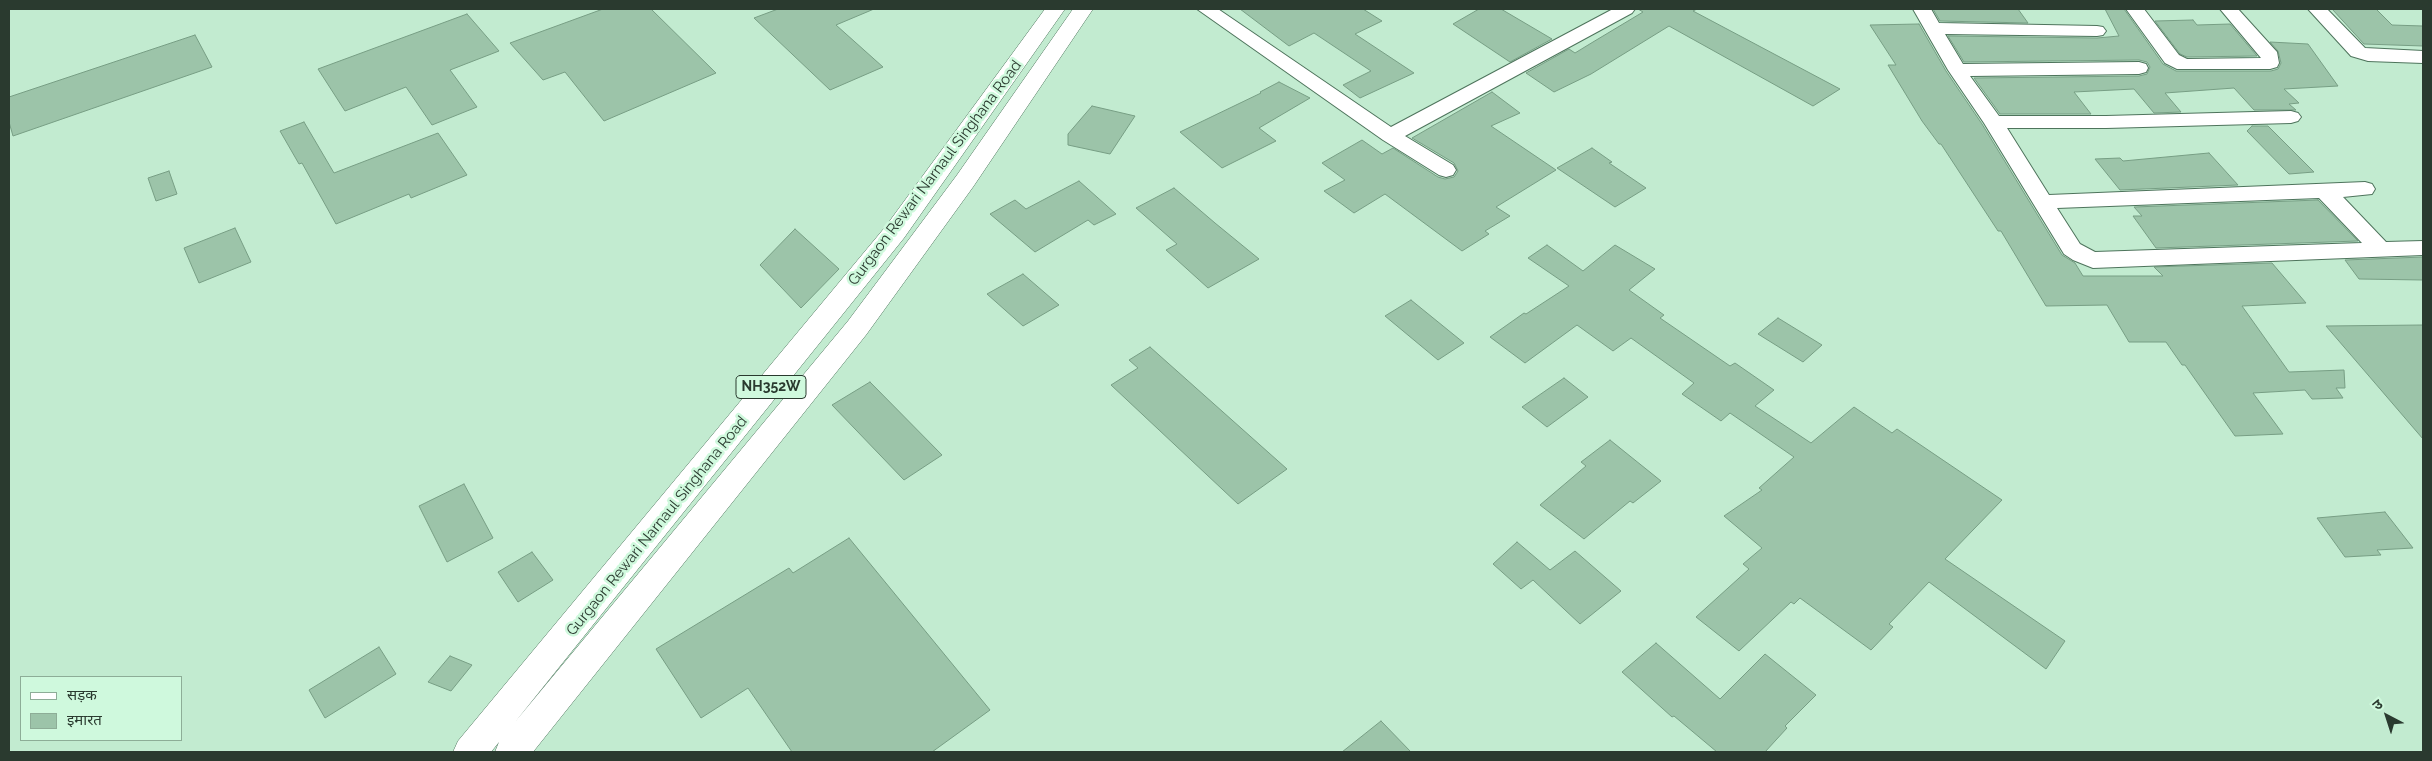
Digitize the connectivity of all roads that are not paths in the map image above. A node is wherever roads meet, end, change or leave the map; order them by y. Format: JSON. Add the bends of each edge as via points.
{"nodes":[{"id":1,"x":1056,"y":9,"type":"edge"},
{"id":2,"x":1083,"y":9,"type":"edge"},
{"id":3,"x":1626,"y":9,"type":"edge"},
{"id":4,"x":1922,"y":9,"type":"edge"},
{"id":5,"x":2135,"y":9,"type":"edge"},
{"id":6,"x":2229,"y":9,"type":"edge"},
{"id":7,"x":2317,"y":9,"type":"edge"},
{"id":8,"x":1217,"y":11,"type":"edge"},
{"id":9,"x":1933,"y":28,"type":"junction"},
{"id":10,"x":2097,"y":31,"type":"dead end"},
{"id":11,"x":2423,"y":57,"type":"edge"},
{"id":12,"x":2139,"y":68,"type":"dead end"},
{"id":13,"x":1957,"y":70,"type":"junction"},
{"id":14,"x":2291,"y":117,"type":"dead end"},
{"id":15,"x":1993,"y":122,"type":"junction"},
{"id":16,"x":1390,"y":136,"type":"junction"},
{"id":17,"x":1446,"y":170,"type":"dead end"},
{"id":18,"x":2365,"y":189,"type":"dead end"},
{"id":19,"x":2325,"y":191,"type":"junction"},
{"id":20,"x":2043,"y":202,"type":"junction"},
{"id":21,"x":2423,"y":248,"type":"edge"},
{"id":22,"x":2380,"y":250,"type":"junction"},
{"id":23,"x":470,"y":752,"type":"edge"},
{"id":24,"x":512,"y":752,"type":"edge"}],
"edges":[{"from":1,"to":23,"type":"highway","name":"Gurgaon Rewari Narnaul Singhana Road","number":"NH352W","via":[[895,232]]},
{"from":2,"to":24,"type":"highway","number":"NH352W","via":[[964,182],[857,328]]},
{"from":3,"to":16,"type":"street"},
{"from":4,"to":9,"type":"street"},
{"from":5,"to":6,"type":"street","via":[[2172,59],[2184,65],[2270,63],[2270,56]]},
{"from":7,"to":11,"type":"street","via":[[2358,52]]},
{"from":8,"to":16,"type":"street"},
{"from":9,"to":10,"type":"street"},
{"from":9,"to":13,"type":"street"},
{"from":12,"to":13,"type":"street"},
{"from":13,"to":15,"type":"street"},
{"from":14,"to":15,"type":"street"},
{"from":15,"to":20,"type":"street"},
{"from":16,"to":17,"type":"street"},
{"from":18,"to":19,"type":"street"},
{"from":19,"to":20,"type":"street"},
{"from":19,"to":22,"type":"street"},
{"from":20,"to":22,"type":"street","via":[[2072,250],[2093,260]]},
{"from":21,"to":22,"type":"street"}]}
